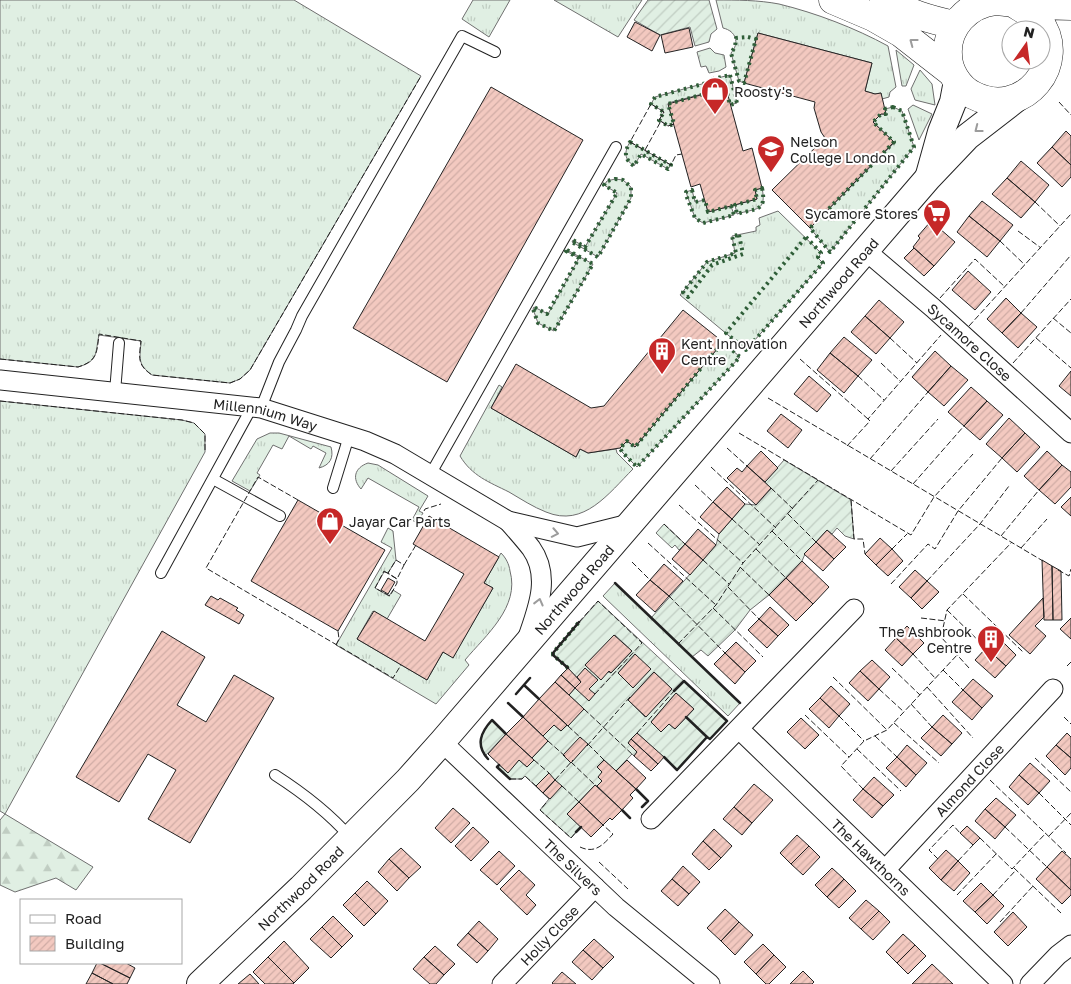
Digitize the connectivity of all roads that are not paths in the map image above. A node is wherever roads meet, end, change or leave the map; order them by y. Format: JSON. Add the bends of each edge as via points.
{"nodes":[{"id":1,"x":833,"y":0,"type":"edge"},
{"id":2,"x":884,"y":0,"type":"edge"},
{"id":3,"x":1012,"y":3,"type":"junction"},
{"id":4,"x":1071,"y":6,"type":"edge"},
{"id":5,"x":955,"y":25,"type":"junction"},
{"id":6,"x":1060,"y":45,"type":"edge"},
{"id":7,"x":495,"y":52,"type":"dead end"},
{"id":8,"x":954,"y":76,"type":"junction"},
{"id":9,"x":1016,"y":99,"type":"junction"},
{"id":10,"x":616,"y":147,"type":"dead end"},
{"id":11,"x":928,"y":178,"type":"junction"},
{"id":12,"x":866,"y":251,"type":"junction"},
{"id":13,"x":119,"y":343,"type":"dead end"},
{"id":14,"x":0,"y":380,"type":"edge"},
{"id":15,"x":115,"y":392,"type":"junction"},
{"id":16,"x":256,"y":408,"type":"junction"},
{"id":17,"x":1071,"y":433,"type":"edge"},
{"id":18,"x":349,"y":436,"type":"junction"},
{"id":19,"x":430,"y":475,"type":"junction"},
{"id":20,"x":213,"y":479,"type":"junction"},
{"id":21,"x":333,"y":488,"type":"dead end"},
{"id":22,"x":280,"y":516,"type":"dead end"},
{"id":23,"x":508,"y":521,"type":"junction"},
{"id":24,"x":629,"y":524,"type":"junction"},
{"id":25,"x":160,"y":573,"type":"dead end"},
{"id":26,"x":854,"y":609,"type":"dead end"},
{"id":27,"x":524,"y":648,"type":"junction"},
{"id":28,"x":1053,"y":689,"type":"dead end"},
{"id":29,"x":739,"y":729,"type":"junction"},
{"id":30,"x":442,"y":742,"type":"junction"},
{"id":31,"x":275,"y":775,"type":"dead end"},
{"id":32,"x":651,"y":819,"type":"dead end"},
{"id":33,"x":351,"y":837,"type":"junction"},
{"id":34,"x":886,"y":869,"type":"junction"},
{"id":35,"x":595,"y":887,"type":"junction"},
{"id":36,"x":1071,"y":944,"type":"edge"},
{"id":37,"x":200,"y":984,"type":"edge"},
{"id":38,"x":502,"y":984,"type":"edge"},
{"id":39,"x":710,"y":984,"type":"edge"},
{"id":40,"x":1003,"y":984,"type":"edge"},
{"id":41,"x":1030,"y":984,"type":"edge"}],
"edges":[{"from":8,"to":1,"type":"main road","one_way":true,"via":[[902,33]]},
{"from":2,"to":5,"type":"main road","via":[[911,14]]},
{"from":3,"to":4,"type":"main road"},
{"from":3,"to":5,"type":"main road","via":[[980,4],[966,12]]},
{"from":3,"to":6,"type":"main road","via":[[1037,19],[1048,40]]},
{"from":5,"to":8,"type":"main road","via":[[949,40],[948,56]]},
{"from":6,"to":9,"type":"main road","via":[[1040,81],[1030,92]]},
{"from":7,"to":16,"type":"lane","via":[[462,36],[302,316]]},
{"from":8,"to":9,"type":"main road","via":[[968,93],[983,100],[1000,102]]},
{"from":8,"to":11,"type":"street","name":"Northwood Road","via":[[953,102]]},
{"from":9,"to":11,"type":"street","name":"Northwood Road","one_way":true,"via":[[967,137]]},
{"from":10,"to":19,"type":"lane"},
{"from":11,"to":12,"type":"street","name":"Northwood Road"},
{"from":12,"to":17,"type":"street","name":"Sycamore Close"},
{"from":12,"to":24,"type":"street","name":"Northwood Road"},
{"from":13,"to":15,"type":"lane"},
{"from":14,"to":15,"type":"street","name":"Millennium Way"},
{"from":15,"to":16,"type":"street","name":"Millennium Way"},
{"from":16,"to":18,"type":"street","name":"Millennium Way"},
{"from":16,"to":20,"type":"lane"},
{"from":18,"to":19,"type":"street","name":"Millennium Way","via":[[395,454]]},
{"from":18,"to":21,"type":"lane"},
{"from":19,"to":23,"type":"street","name":"Millennium Way"},
{"from":20,"to":22,"type":"lane"},
{"from":20,"to":25,"type":"lane"},
{"from":23,"to":24,"type":"street","name":"Millennium Way","one_way":true,"via":[[577,538]]},
{"from":27,"to":23,"type":"street","name":"Millennium Way","one_way":true,"via":[[542,588],[542,570],[532,549]]},
{"from":24,"to":27,"type":"street","name":"Northwood Road"},
{"from":26,"to":29,"type":"street"},
{"from":27,"to":30,"type":"street","name":"Northwood Road"},
{"from":28,"to":34,"type":"street","name":"Almond Close"},
{"from":29,"to":32,"type":"street"},
{"from":29,"to":34,"type":"street","name":"The Hawthorns"},
{"from":30,"to":33,"type":"street","name":"Northwood Road"},
{"from":30,"to":35,"type":"street","name":"The Silvers"},
{"from":31,"to":33,"type":"lane","via":[[328,812]]},
{"from":33,"to":37,"type":"street","name":"Northwood Road"},
{"from":34,"to":40,"type":"street","name":"The Hawthorns"},
{"from":35,"to":38,"type":"street","name":"Holly Close"},
{"from":35,"to":39,"type":"street","name":"The Silvers"},
{"from":36,"to":41,"type":"street"}]}
